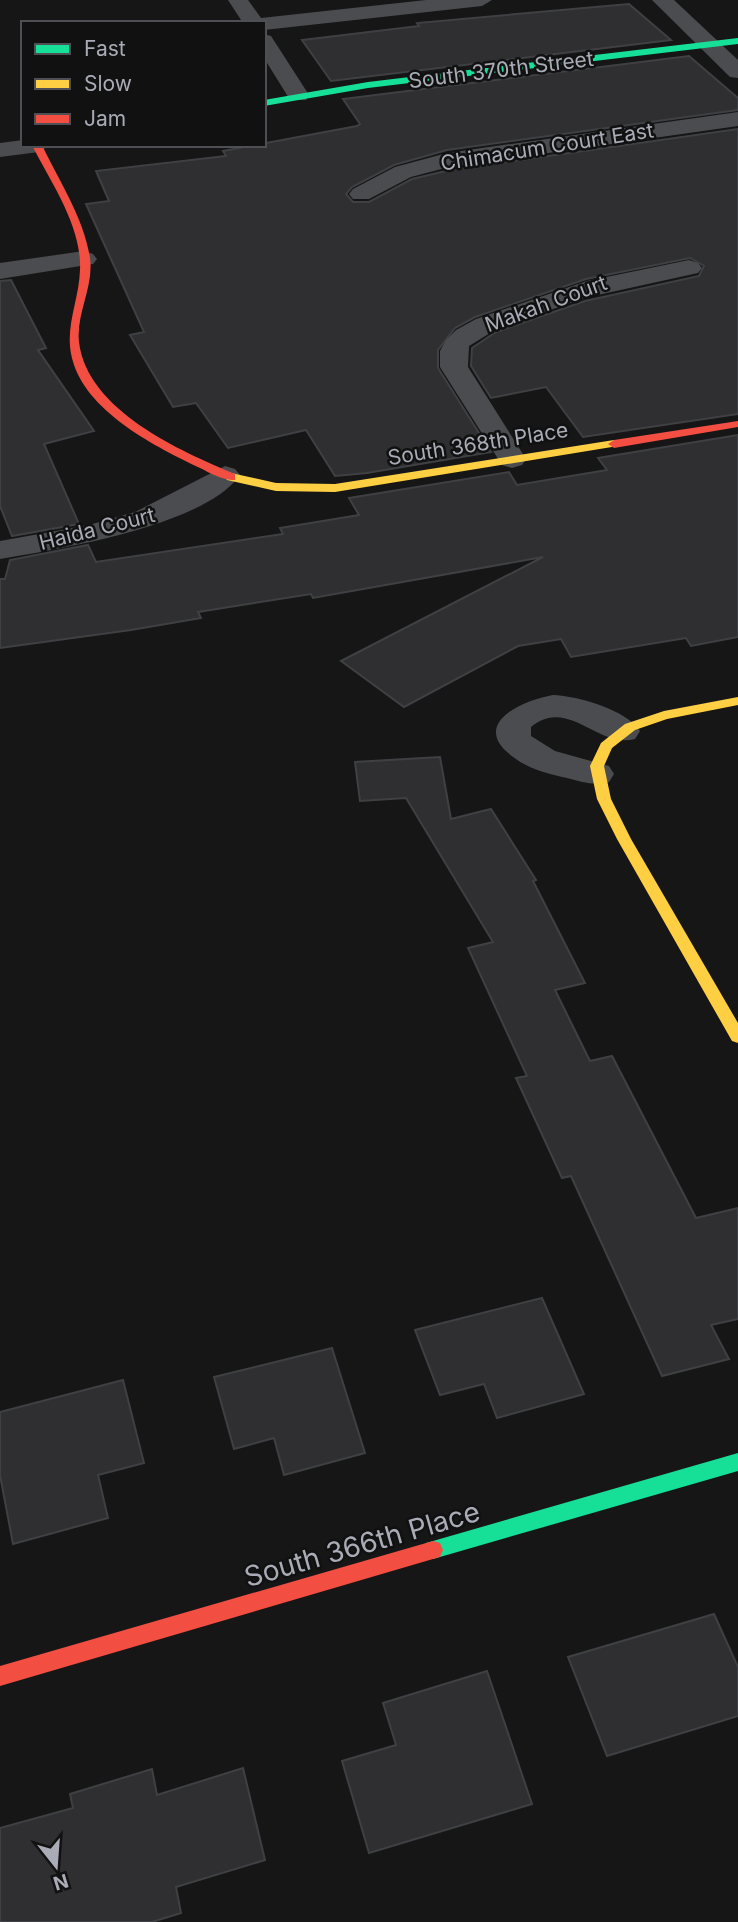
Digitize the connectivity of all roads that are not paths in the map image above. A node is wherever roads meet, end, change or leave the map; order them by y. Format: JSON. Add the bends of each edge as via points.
{"nodes":[{"id":1,"x":238,"y":0,"type":"edge"},
{"id":2,"x":482,"y":0,"type":"edge"},
{"id":3,"x":662,"y":0,"type":"edge"},
{"id":4,"x":253,"y":21,"type":"edge"},
{"id":5,"x":266,"y":24,"type":"edge"},
{"id":6,"x":738,"y":41,"type":"edge"},
{"id":7,"x":266,"y":43,"type":"edge"},
{"id":8,"x":708,"y":45,"type":"junction"},
{"id":9,"x":738,"y":72,"type":"edge"},
{"id":10,"x":298,"y":95,"type":"junction"},
{"id":11,"x":266,"y":103,"type":"edge"},
{"id":12,"x":738,"y":120,"type":"edge"},
{"id":13,"x":23,"y":147,"type":"edge"},
{"id":14,"x":39,"y":147,"type":"edge"},
{"id":15,"x":0,"y":150,"type":"edge"},
{"id":16,"x":361,"y":194,"type":"dead end"},
{"id":17,"x":84,"y":259,"type":"junction"},
{"id":18,"x":689,"y":268,"type":"dead end"},
{"id":19,"x":0,"y":271,"type":"edge"},
{"id":20,"x":738,"y":424,"type":"edge"},
{"id":21,"x":512,"y":459,"type":"junction"},
{"id":22,"x":225,"y":475,"type":"junction"},
{"id":23,"x":0,"y":550,"type":"edge"},
{"id":24,"x":738,"y":701,"type":"edge"},
{"id":25,"x":623,"y":731,"type":"junction"},
{"id":26,"x":598,"y":766,"type":"junction"},
{"id":27,"x":738,"y":1037,"type":"edge"},
{"id":28,"x":738,"y":1462,"type":"edge"},
{"id":29,"x":0,"y":1675,"type":"edge"}],
"edges":[{"from":1,"to":4,"type":"street"},
{"from":2,"to":5,"type":"street"},
{"from":3,"to":8,"type":"street"},
{"from":6,"to":8,"type":"street","name":"South 370th Street"},
{"from":7,"to":10,"type":"street"},
{"from":8,"to":9,"type":"street"},
{"from":8,"to":10,"type":"street","name":"South 370th Street"},
{"from":10,"to":11,"type":"street","name":"South 370th Street"},
{"from":12,"to":16,"type":"street","name":"Chimacum Court East","via":[[447,160],[403,172]]},
{"from":13,"to":15,"type":"street"},
{"from":14,"to":17,"type":"street"},
{"from":17,"to":19,"type":"street"},
{"from":17,"to":22,"type":"street","name":"South 368th Place","via":[[84,286],[74,334],[85,374],[122,417]]},
{"from":18,"to":21,"type":"street","name":"Makah Court","via":[[579,289],[486,324],[459,341],[453,350],[456,372]]},
{"from":20,"to":21,"type":"street","name":"South 368th Place"},
{"from":21,"to":22,"type":"street","name":"South 368th Place","via":[[318,489],[268,486]]},
{"from":22,"to":23,"type":"street","name":"Haida Court","via":[[185,502],[136,523]]},
{"from":24,"to":25,"type":"street","via":[[655,718]]},
{"from":25,"to":26,"type":"street","via":[[606,746]]},
{"from":25,"to":26,"type":"street","via":[[562,705],[530,710],[519,717],[515,738],[523,748],[536,756]]},
{"from":26,"to":27,"type":"street","via":[[604,799],[624,839]]},
{"from":28,"to":29,"type":"street","name":"South 366th Place"}]}
